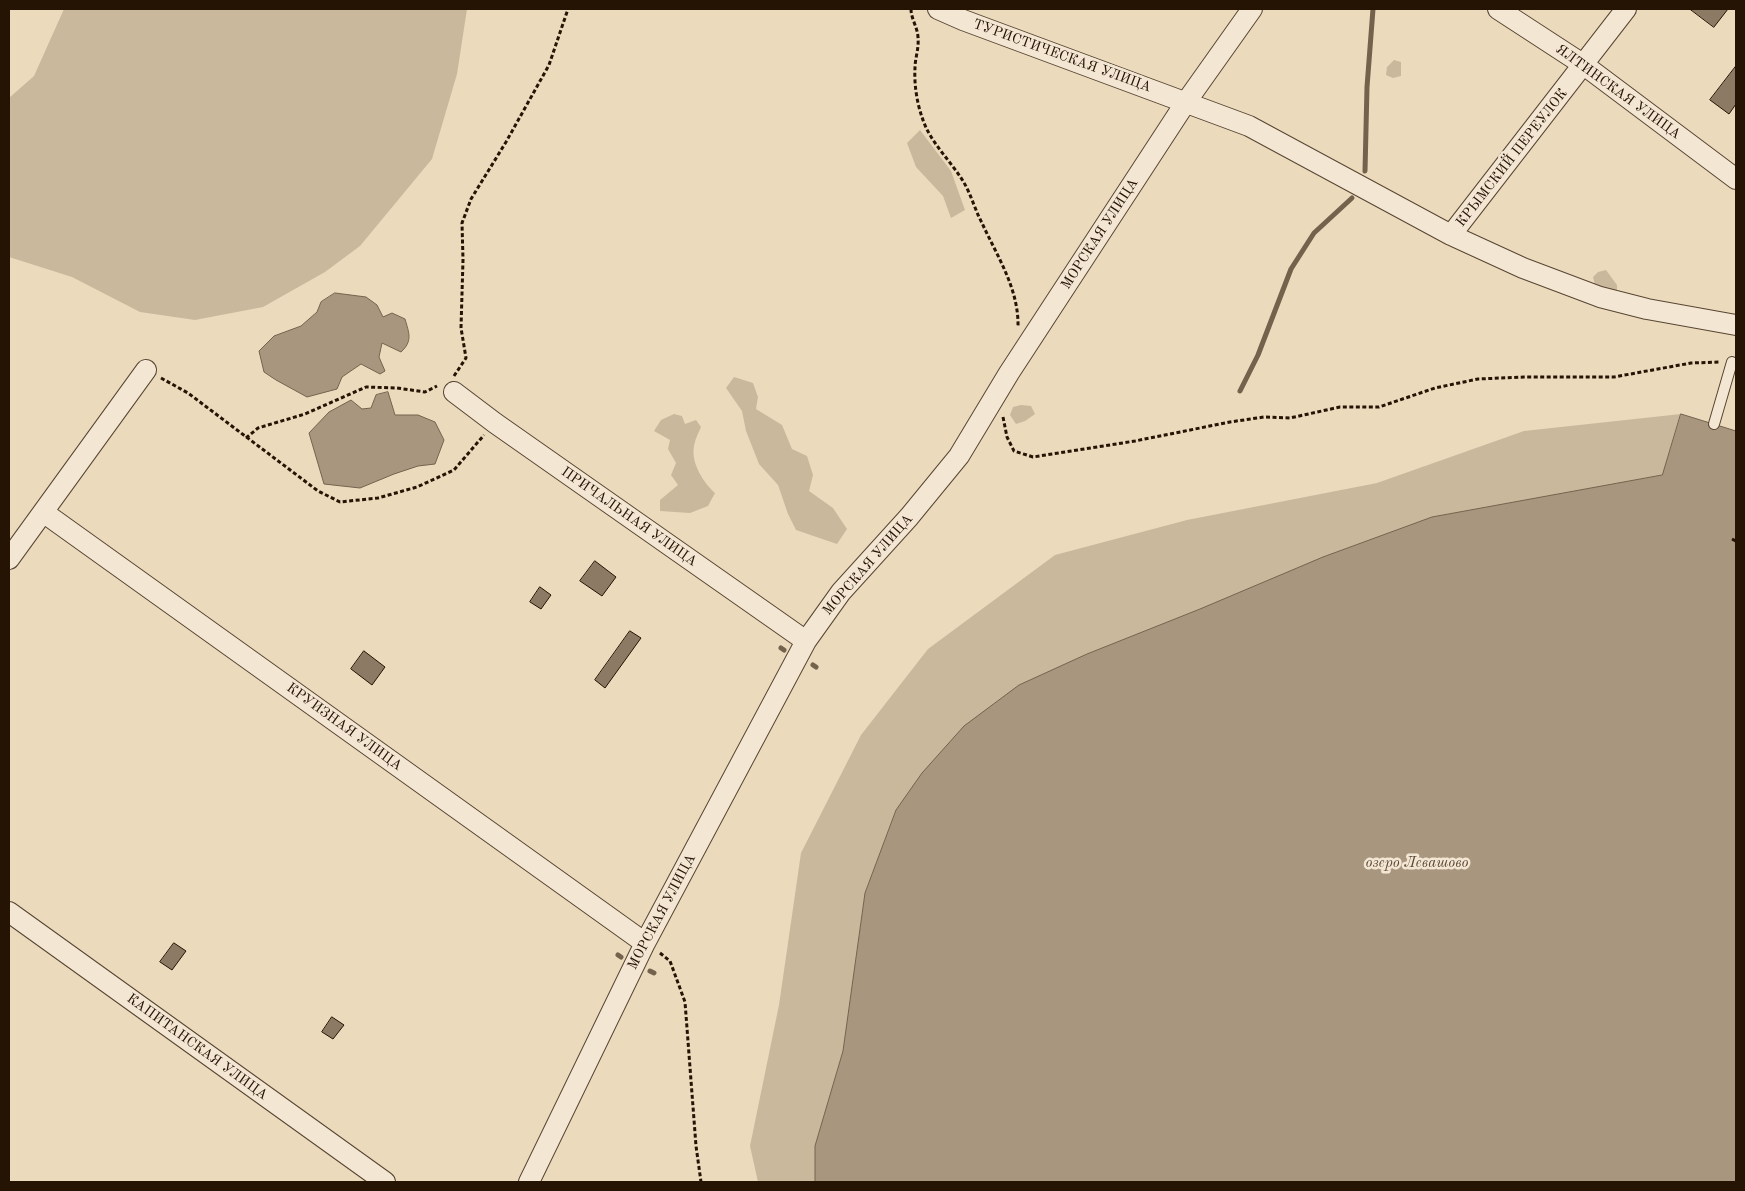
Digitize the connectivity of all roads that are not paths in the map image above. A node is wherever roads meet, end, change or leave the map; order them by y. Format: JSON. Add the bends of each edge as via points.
{"nodes":[{"id":1,"x":938,"y":9,"type":"edge"},
{"id":2,"x":1252,"y":9,"type":"edge"},
{"id":3,"x":1498,"y":9,"type":"edge"},
{"id":4,"x":1626,"y":9,"type":"edge"},
{"id":5,"x":1584,"y":65,"type":"junction"},
{"id":6,"x":1186,"y":102,"type":"junction"},
{"id":7,"x":1736,"y":178,"type":"edge"},
{"id":8,"x":1451,"y":234,"type":"junction"},
{"id":9,"x":1736,"y":325,"type":"edge"},
{"id":10,"x":1732,"y":362,"type":"road end"},
{"id":11,"x":146,"y":370,"type":"road end"},
{"id":12,"x":453,"y":386,"type":"road end"},
{"id":13,"x":1714,"y":424,"type":"dead end"},
{"id":14,"x":43,"y":512,"type":"junction"},
{"id":15,"x":9,"y":559,"type":"edge"},
{"id":16,"x":806,"y":641,"type":"junction"},
{"id":17,"x":9,"y":912,"type":"edge"},
{"id":18,"x":645,"y":943,"type":"junction"},
{"id":19,"x":385,"y":1182,"type":"edge"},
{"id":20,"x":529,"y":1182,"type":"edge"}],
"edges":[{"from":1,"to":6,"type":"street","name":"ТУРИСТИЧЕСКАЯ УЛИЦА"},
{"from":2,"to":6,"type":"street","name":"МОРСКАЯ УЛИЦА"},
{"from":3,"to":5,"type":"street","name":"ЯЛТИНСКАЯ УЛИЦА"},
{"from":4,"to":5,"type":"street","name":"КРЫМСКИЙ ПЕРЕУЛОК"},
{"from":5,"to":7,"type":"street","name":"ЯЛТИНСКАЯ УЛИЦА"},
{"from":5,"to":8,"type":"street","name":"КРЫМСКИЙ ПЕРЕУЛОК"},
{"from":6,"to":8,"type":"street","name":"ТУРИСТИЧЕСКАЯ УЛИЦА","via":[[1249,126]]},
{"from":6,"to":16,"type":"street","name":"МОРСКАЯ УЛИЦА","via":[[959,456],[841,592]]},
{"from":8,"to":9,"type":"street","name":"ТУРИСТИЧЕСКАЯ УЛИЦА","via":[[1523,268],[1600,297]]},
{"from":10,"to":13,"type":"lane"},
{"from":11,"to":14,"type":"street"},
{"from":12,"to":16,"type":"street","name":"ПРИЧАЛЬНАЯ УЛИЦА","via":[[495,423]]},
{"from":14,"to":15,"type":"street"},
{"from":14,"to":18,"type":"street","name":"КРУИЗНАЯ УЛИЦА"},
{"from":16,"to":18,"type":"street","name":"МОРСКАЯ УЛИЦА"},
{"from":17,"to":19,"type":"street","name":"КАПИТАНСКАЯ УЛИЦА"},
{"from":18,"to":20,"type":"street","name":"МОРСКАЯ УЛИЦА"}]}
